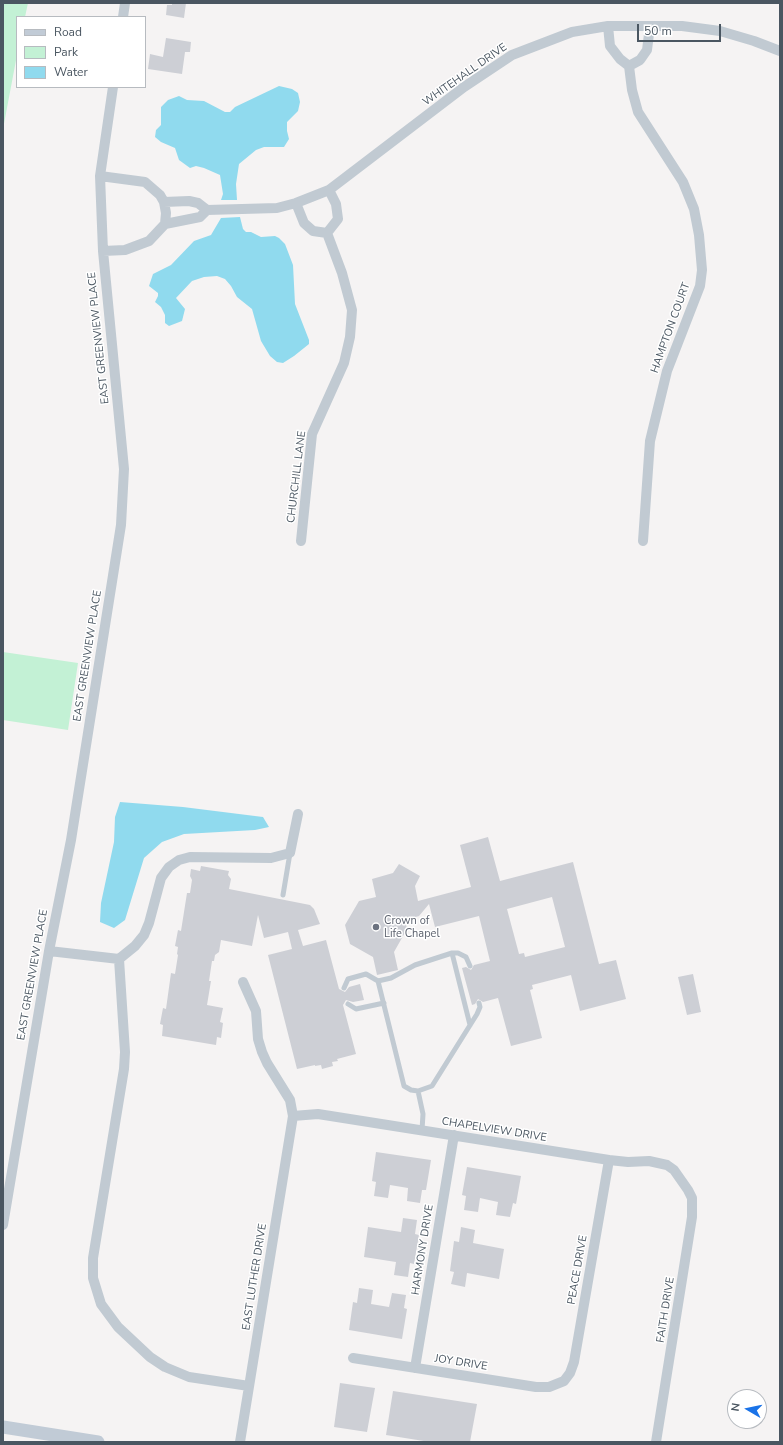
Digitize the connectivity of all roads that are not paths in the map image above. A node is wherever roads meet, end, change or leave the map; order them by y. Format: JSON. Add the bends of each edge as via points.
{"nodes":[{"id":1,"x":125,"y":3,"type":"edge"},
{"id":2,"x":123,"y":16,"type":"edge"},
{"id":3,"x":608,"y":26,"type":"junction"},
{"id":4,"x":650,"y":26,"type":"junction"},
{"id":5,"x":780,"y":51,"type":"edge"},
{"id":6,"x":629,"y":66,"type":"junction"},
{"id":7,"x":113,"y":88,"type":"edge"},
{"id":8,"x":100,"y":176,"type":"junction"},
{"id":9,"x":329,"y":190,"type":"junction"},
{"id":10,"x":164,"y":202,"type":"junction"},
{"id":11,"x":296,"y":203,"type":"junction"},
{"id":12,"x":208,"y":210,"type":"junction"},
{"id":13,"x":165,"y":224,"type":"junction"},
{"id":14,"x":326,"y":233,"type":"junction"},
{"id":15,"x":102,"y":251,"type":"junction"},
{"id":16,"x":301,"y":541,"type":"dead end"},
{"id":17,"x":643,"y":541,"type":"dead end"},
{"id":18,"x":298,"y":814,"type":"dead end"},
{"id":19,"x":290,"y":854,"type":"junction"},
{"id":20,"x":283,"y":895,"type":"dead end"},
{"id":21,"x":49,"y":951,"type":"junction"},
{"id":22,"x":452,"y":954,"type":"junction"},
{"id":23,"x":119,"y":959,"type":"junction"},
{"id":24,"x":470,"y":966,"type":"dead end"},
{"id":25,"x":378,"y":981,"type":"junction"},
{"id":26,"x":243,"y":982,"type":"dead end"},
{"id":27,"x":344,"y":988,"type":"dead end"},
{"id":28,"x":384,"y":1003,"type":"junction"},
{"id":29,"x":479,"y":1003,"type":"dead end"},
{"id":30,"x":348,"y":1004,"type":"dead end"},
{"id":31,"x":470,"y":1025,"type":"junction"},
{"id":32,"x":418,"y":1091,"type":"junction"},
{"id":33,"x":294,"y":1116,"type":"junction"},
{"id":34,"x":422,"y":1130,"type":"junction"},
{"id":35,"x":454,"y":1135,"type":"junction"},
{"id":36,"x":609,"y":1160,"type":"junction"},
{"id":37,"x":684,"y":1182,"type":"joint"},
{"id":38,"x":3,"y":1225,"type":"edge"},
{"id":39,"x":353,"y":1358,"type":"dead end"},
{"id":40,"x":415,"y":1368,"type":"junction"},
{"id":41,"x":564,"y":1381,"type":"joint"},
{"id":42,"x":249,"y":1386,"type":"junction"},
{"id":43,"x":3,"y":1426,"type":"edge"},
{"id":44,"x":98,"y":1442,"type":"edge"},
{"id":45,"x":240,"y":1442,"type":"edge"},
{"id":46,"x":656,"y":1442,"type":"edge"}],
"edges":[{"from":1,"to":2,"type":"street"},
{"from":3,"to":4,"type":"street","name":"WHITEHALL DRIVE"},
{"from":3,"to":6,"type":"street","via":[[610,46]]},
{"from":3,"to":9,"type":"street","name":"WHITEHALL DRIVE","via":[[572,32],[512,55],[464,87]]},
{"from":4,"to":5,"type":"street","name":"WHITEHALL DRIVE","via":[[682,26],[720,31]]},
{"from":4,"to":6,"type":"street","via":[[647,50],[640,60]]},
{"from":6,"to":17,"type":"street","name":"HAMPTON COURT","via":[[638,112],[683,182],[694,209],[702,270],[700,286],[667,371],[650,441]]},
{"from":7,"to":8,"type":"street","name":"EAST GREENVIEW PLACE"},
{"from":8,"to":10,"type":"street","via":[[146,182]]},
{"from":8,"to":15,"type":"street","name":"EAST GREENVIEW PLACE"},
{"from":9,"to":11,"type":"street","name":"WHITEHALL DRIVE"},
{"from":9,"to":14,"type":"street","via":[[336,204],[338,219]]},
{"from":10,"to":12,"type":"street","name":"WHITEHALL DRIVE","via":[[193,202]]},
{"from":10,"to":13,"type":"street"},
{"from":11,"to":12,"type":"street","name":"WHITEHALL DRIVE","via":[[277,208]]},
{"from":11,"to":14,"type":"street","via":[[304,223],[313,231]]},
{"from":12,"to":13,"type":"street","name":"WHITEHALL DRIVE","via":[[200,217]]},
{"from":13,"to":15,"type":"street","via":[[149,241],[125,250]]},
{"from":14,"to":16,"type":"street","name":"CHURCHILL LANE","via":[[342,273],[352,310],[350,337],[344,363],[312,434]]},
{"from":15,"to":21,"type":"street","name":"EAST GREENVIEW PLACE","via":[[124,469],[121,525],[71,840]]},
{"from":18,"to":19,"type":"street"},
{"from":19,"to":20,"type":"lane"},
{"from":19,"to":23,"type":"street","via":[[271,858],[190,857],[174,863],[161,878],[144,935]]},
{"from":21,"to":23,"type":"street"},
{"from":21,"to":38,"type":"street","name":"EAST GREENVIEW PLACE"},
{"from":22,"to":24,"type":"lane","via":[[458,953],[466,957]]},
{"from":22,"to":25,"type":"lane","via":[[415,965],[391,978]]},
{"from":22,"to":31,"type":"lane"},
{"from":23,"to":42,"type":"street","via":[[125,1032],[124,1069],[93,1258],[95,1288],[112,1320],[157,1363],[189,1376]]},
{"from":25,"to":27,"type":"lane","via":[[366,974],[348,979]]},
{"from":25,"to":28,"type":"lane"},
{"from":26,"to":33,"type":"street","via":[[256,1011],[258,1039],[262,1052],[290,1100]]},
{"from":28,"to":30,"type":"lane","via":[[356,1009]]},
{"from":28,"to":32,"type":"lane","via":[[404,1086]]},
{"from":29,"to":31,"type":"lane","via":[[479,1010]]},
{"from":31,"to":32,"type":"lane","via":[[432,1086]]},
{"from":32,"to":34,"type":"lane","via":[[423,1114]]},
{"from":33,"to":34,"type":"street","name":"CHAPELVIEW DRIVE","via":[[318,1114]]},
{"from":33,"to":42,"type":"street","name":"EAST LUTHER DRIVE"},
{"from":34,"to":35,"type":"street","name":"CHAPELVIEW DRIVE"},
{"from":35,"to":36,"type":"street","name":"CHAPELVIEW DRIVE"},
{"from":35,"to":40,"type":"street","name":"HARMONY DRIVE"},
{"from":36,"to":37,"type":"street","name":"CHAPELVIEW DRIVE","via":[[649,1160],[674,1170]]},
{"from":36,"to":41,"type":"street","name":"PEACE DRIVE","via":[[574,1362]]},
{"from":37,"to":46,"type":"street","name":"FAITH DRIVE","via":[[692,1198],[691,1231]]},
{"from":39,"to":40,"type":"street","name":"JOY DRIVE"},
{"from":40,"to":41,"type":"street","name":"JOY DRIVE","via":[[536,1387],[549,1387]]},
{"from":42,"to":45,"type":"street","name":"EAST LUTHER DRIVE"},
{"from":43,"to":44,"type":"main road"}]}
